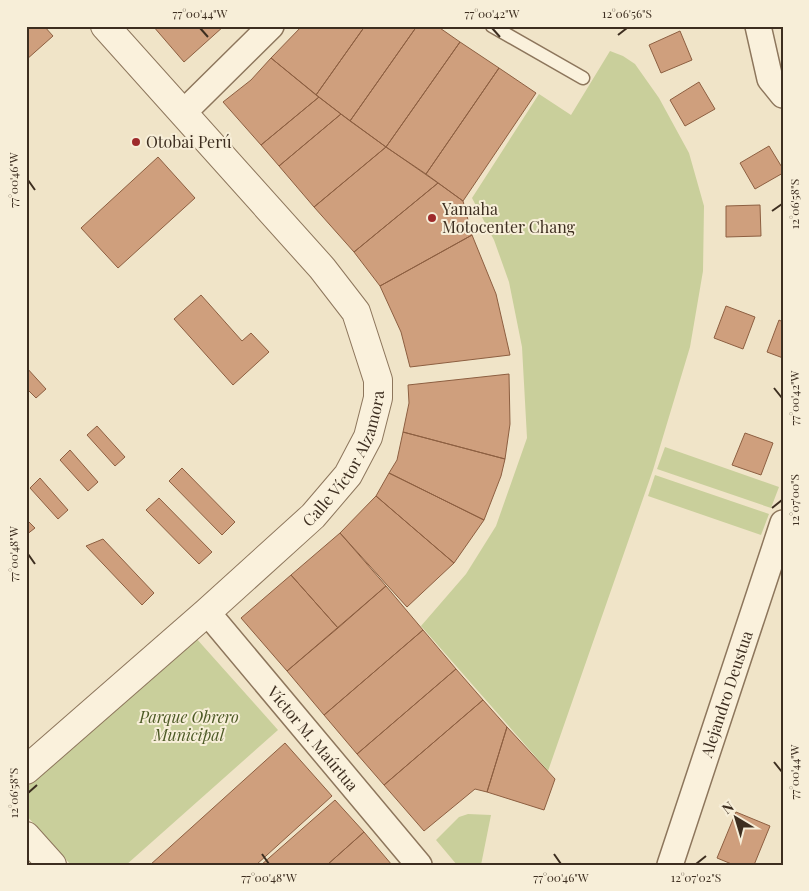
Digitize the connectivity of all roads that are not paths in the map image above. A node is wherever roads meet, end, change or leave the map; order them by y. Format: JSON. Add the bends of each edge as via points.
{"nodes":[{"id":1,"x":105,"y":26,"type":"edge"},
{"id":2,"x":270,"y":26,"type":"edge"},
{"id":3,"x":492,"y":26,"type":"edge"},
{"id":4,"x":758,"y":26,"type":"edge"},
{"id":5,"x":583,"y":78,"type":"dead end"},
{"id":6,"x":783,"y":95,"type":"edge"},
{"id":7,"x":183,"y":114,"type":"junction"},
{"id":8,"x":783,"y":524,"type":"edge"},
{"id":9,"x":207,"y":612,"type":"junction"},
{"id":10,"x":26,"y":770,"type":"edge"},
{"id":11,"x":26,"y":836,"type":"edge"},
{"id":12,"x":52,"y":865,"type":"edge"},
{"id":13,"x":418,"y":865,"type":"edge"},
{"id":14,"x":670,"y":865,"type":"edge"}],
"edges":[{"from":1,"to":7,"type":"street","name":"Calle Víctor Alzamora"},
{"from":2,"to":7,"type":"street"},
{"from":3,"to":5,"type":"lane"},
{"from":4,"to":6,"type":"street","via":[[770,79]]},
{"from":7,"to":9,"type":"street","name":"Calle Víctor Alzamora","via":[[322,268],[356,312],[378,380],[378,398],[368,438],[348,475],[313,516]]},
{"from":8,"to":14,"type":"street","name":"Alejandro Deustua"},
{"from":9,"to":10,"type":"street","name":"Calle Víctor Alzamora"},
{"from":9,"to":13,"type":"street","name":"Víctor M. Maúrtua"},
{"from":11,"to":12,"type":"street"}]}
